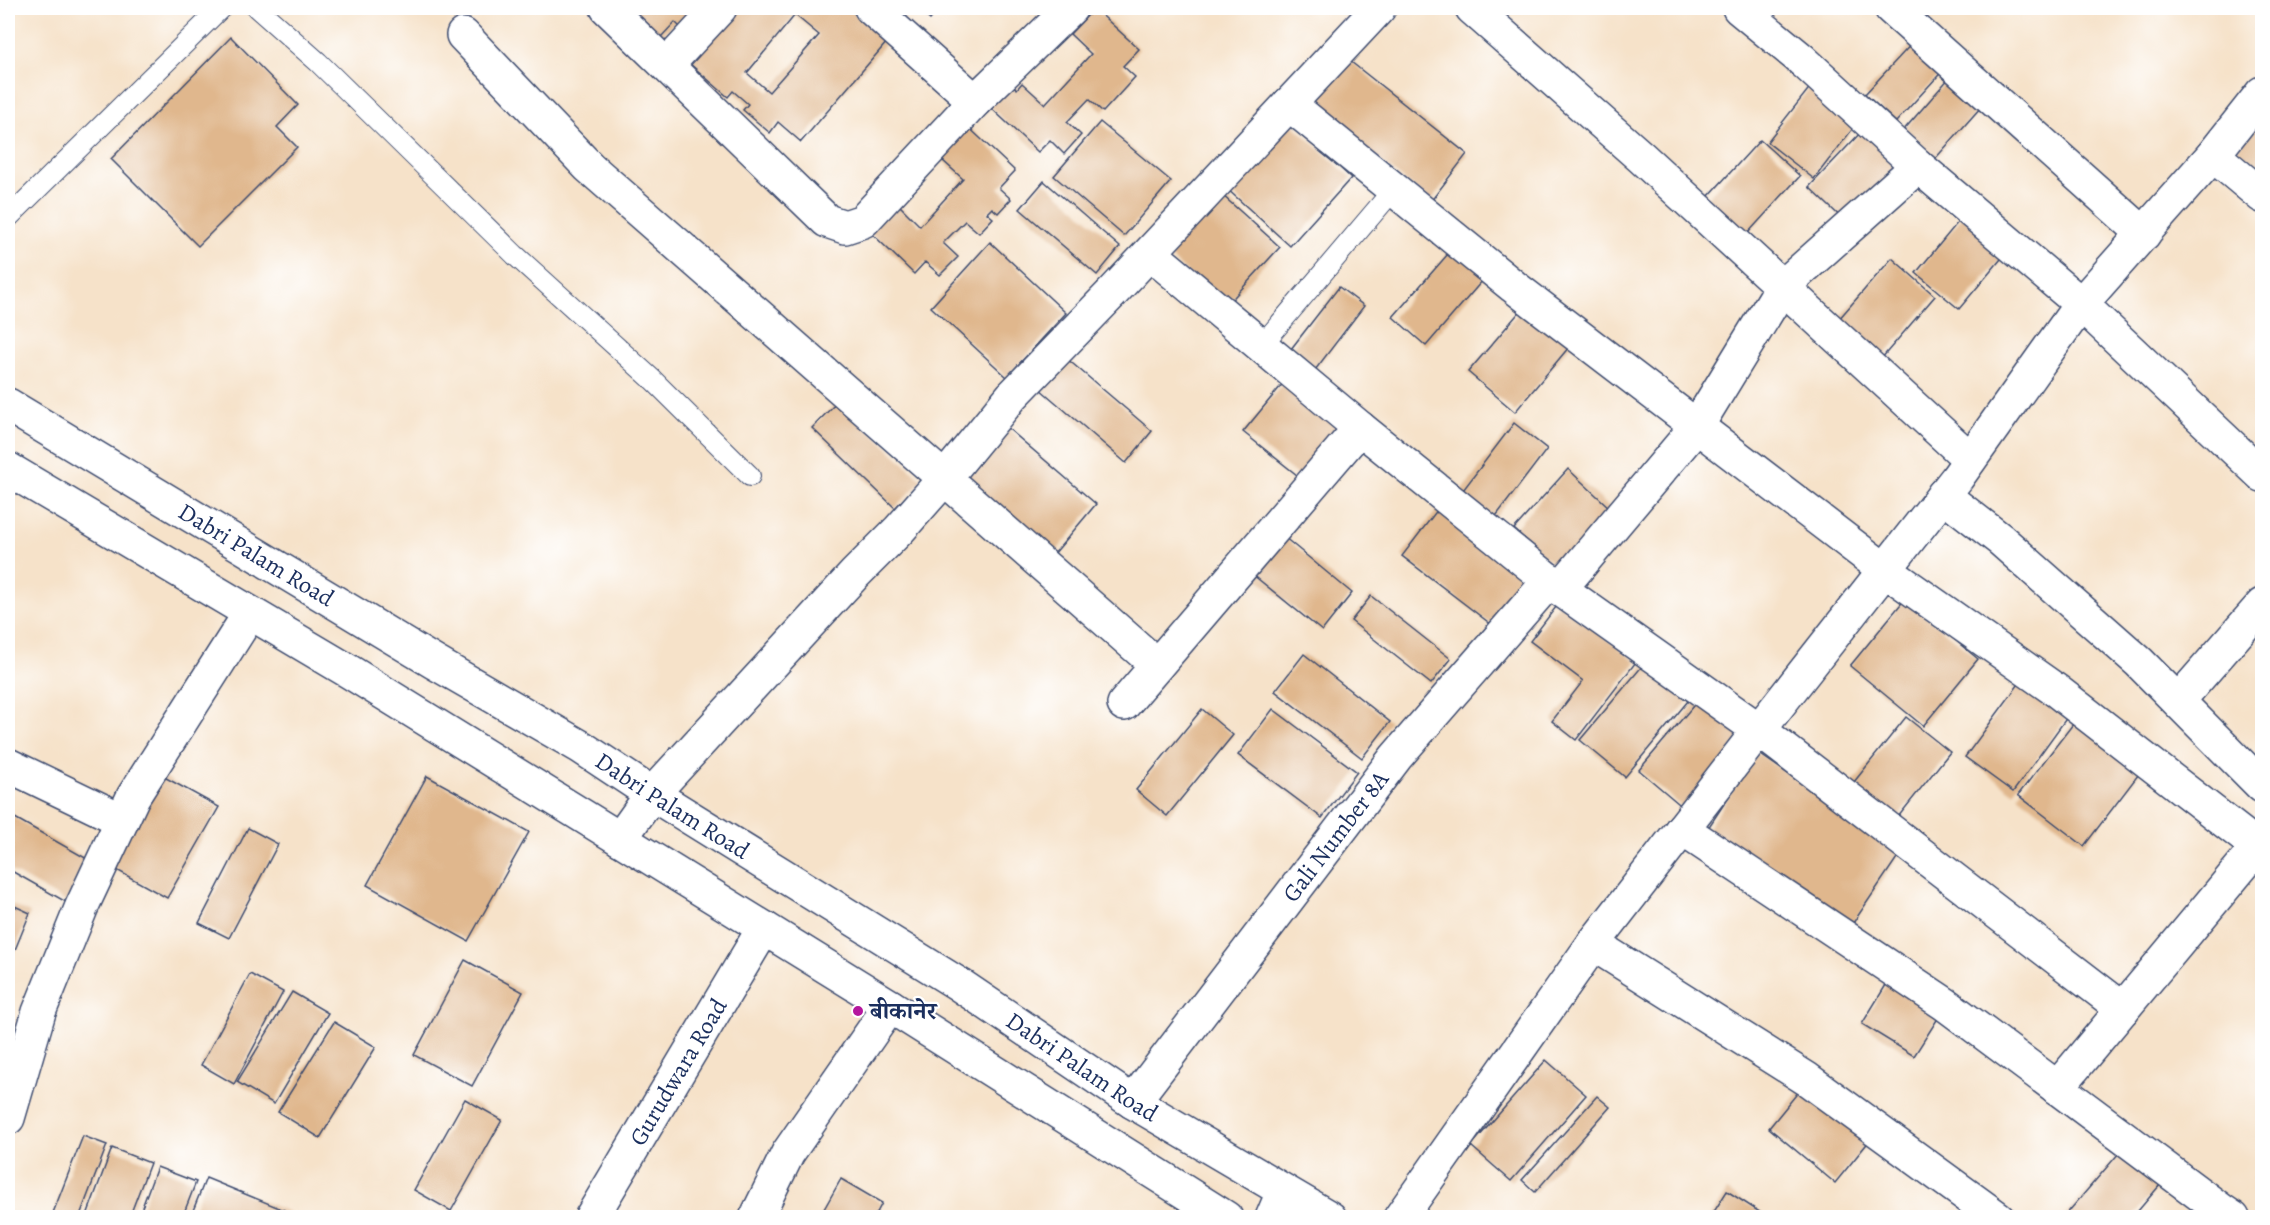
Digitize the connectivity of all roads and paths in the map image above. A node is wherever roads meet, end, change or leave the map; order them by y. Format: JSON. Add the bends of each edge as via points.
{"nodes":[{"id":1,"x":221,"y":8,"type":"edge"},
{"id":2,"x":257,"y":8,"type":"edge"},
{"id":3,"x":607,"y":8,"type":"edge"},
{"id":4,"x":720,"y":8,"type":"edge"},
{"id":5,"x":871,"y":8,"type":"edge"},
{"id":6,"x":1071,"y":8,"type":"edge"},
{"id":7,"x":1379,"y":8,"type":"edge"},
{"id":8,"x":1472,"y":8,"type":"edge"},
{"id":9,"x":1739,"y":8,"type":"edge"},
{"id":10,"x":1891,"y":8,"type":"edge"},
{"id":11,"x":463,"y":35,"type":"dead end"},
{"id":12,"x":667,"y":65,"type":"junction"},
{"id":13,"x":2262,"y":93,"type":"edge"},
{"id":14,"x":975,"y":101,"type":"junction"},
{"id":15,"x":1289,"y":104,"type":"junction"},
{"id":16,"x":2213,"y":155,"type":"junction"},
{"id":17,"x":1918,"y":166,"type":"junction"},
{"id":18,"x":1394,"y":189,"type":"junction"},
{"id":19,"x":2262,"y":196,"type":"edge"},
{"id":20,"x":8,"y":218,"type":"edge"},
{"id":21,"x":2144,"y":234,"type":"junction"},
{"id":22,"x":1150,"y":253,"type":"junction"},
{"id":23,"x":1782,"y":287,"type":"junction"},
{"id":24,"x":2081,"y":304,"type":"junction"},
{"id":25,"x":1262,"y":346,"type":"junction"},
{"id":26,"x":8,"y":405,"type":"edge"},
{"id":27,"x":1697,"y":426,"type":"junction"},
{"id":28,"x":1360,"y":428,"type":"junction"},
{"id":29,"x":1970,"y":459,"type":"junction"},
{"id":30,"x":8,"y":469,"type":"edge"},
{"id":31,"x":2262,"y":475,"type":"edge"},
{"id":32,"x":750,"y":476,"type":"dead end"},
{"id":33,"x":945,"y":478,"type":"junction"},
{"id":34,"x":1943,"y":495,"type":"junction"},
{"id":35,"x":1885,"y":570,"type":"junction"},
{"id":36,"x":1555,"y":584,"type":"junction"},
{"id":37,"x":2262,"y":605,"type":"edge"},
{"id":38,"x":250,"y":613,"type":"junction"},
{"id":39,"x":1157,"y":665,"type":"junction"},
{"id":40,"x":2178,"y":701,"type":"junction"},
{"id":41,"x":1124,"y":704,"type":"dead end"},
{"id":42,"x":1759,"y":730,"type":"junction"},
{"id":43,"x":8,"y":765,"type":"edge"},
{"id":44,"x":2262,"y":786,"type":"edge"},
{"id":45,"x":652,"y":794,"type":"junction"},
{"id":46,"x":123,"y":820,"type":"junction"},
{"id":47,"x":1682,"y":829,"type":"junction"},
{"id":48,"x":620,"y":839,"type":"junction"},
{"id":49,"x":2260,"y":845,"type":"edge"},
{"id":50,"x":764,"y":928,"type":"junction"},
{"id":51,"x":1593,"y":944,"type":"junction"},
{"id":52,"x":890,"y":1006,"type":"junction"},
{"id":53,"x":2123,"y":1009,"type":"junction"},
{"id":54,"x":2057,"y":1088,"type":"junction"},
{"id":55,"x":1133,"y":1102,"type":"junction"},
{"id":56,"x":8,"y":1118,"type":"edge"},
{"id":57,"x":1278,"y":1205,"type":"edge"},
{"id":58,"x":591,"y":1218,"type":"edge"},
{"id":59,"x":756,"y":1218,"type":"edge"},
{"id":60,"x":1226,"y":1218,"type":"edge"},
{"id":61,"x":1330,"y":1218,"type":"edge"},
{"id":62,"x":1400,"y":1218,"type":"edge"},
{"id":63,"x":1998,"y":1218,"type":"edge"},
{"id":64,"x":2233,"y":1218,"type":"edge"}],
"edges":[{"from":1,"to":20,"type":"lane"},
{"from":2,"to":32,"type":"lane"},
{"from":3,"to":12,"type":"street"},
{"from":4,"to":12,"type":"street"},
{"from":5,"to":14,"type":"street"},
{"from":6,"to":14,"type":"street"},
{"from":7,"to":15,"type":"street"},
{"from":8,"to":23,"type":"street"},
{"from":9,"to":17,"type":"street"},
{"from":10,"to":21,"type":"street"},
{"from":11,"to":33,"type":"street","via":[[589,167]]},
{"from":12,"to":14,"type":"street","via":[[827,221],[845,227],[863,221]]},
{"from":13,"to":16,"type":"street"},
{"from":15,"to":18,"type":"street"},
{"from":15,"to":22,"type":"street"},
{"from":16,"to":19,"type":"street"},
{"from":16,"to":21,"type":"street"},
{"from":17,"to":23,"type":"street","name":"Gali Number 8A"},
{"from":17,"to":24,"type":"street"},
{"from":18,"to":25,"type":"lane"},
{"from":18,"to":27,"type":"street","via":[[1513,286]]},
{"from":21,"to":24,"type":"street"},
{"from":22,"to":25,"type":"street"},
{"from":22,"to":33,"type":"street","via":[[1012,396]]},
{"from":23,"to":27,"type":"street","name":"Gali Number 8A"},
{"from":23,"to":29,"type":"street"},
{"from":24,"to":29,"type":"street"},
{"from":24,"to":31,"type":"street"},
{"from":25,"to":28,"type":"street"},
{"from":26,"to":45,"type":"street","name":"Dabri Palam Road","via":[[581,747]]},
{"from":27,"to":35,"type":"street"},
{"from":27,"to":36,"type":"street","name":"Gali Number 8A"},
{"from":28,"to":36,"type":"street"},
{"from":28,"to":39,"type":"street"},
{"from":29,"to":34,"type":"street"},
{"from":30,"to":38,"type":"street","name":"Dabri Palam Road"},
{"from":33,"to":39,"type":"street"},
{"from":33,"to":45,"type":"street"},
{"from":34,"to":35,"type":"street"},
{"from":34,"to":40,"type":"street","via":[[2001,540]]},
{"from":35,"to":42,"type":"street"},
{"from":35,"to":49,"type":"street","via":[[2057,691]]},
{"from":36,"to":42,"type":"street"},
{"from":36,"to":55,"type":"street","name":"Gali Number 8A","via":[[1396,758]]},
{"from":37,"to":40,"type":"street"},
{"from":38,"to":46,"type":"street","via":[[133,797]]},
{"from":38,"to":48,"type":"street","name":"Dabri Palam Road"},
{"from":39,"to":41,"type":"street"},
{"from":40,"to":44,"type":"street"},
{"from":42,"to":47,"type":"street"},
{"from":42,"to":53,"type":"street"},
{"from":43,"to":46,"type":"street"},
{"from":45,"to":48,"type":"street"},
{"from":45,"to":55,"type":"street","name":"Dabri Palam Road","via":[[960,985]]},
{"from":46,"to":56,"type":"street","via":[[82,906],[39,1012]]},
{"from":47,"to":51,"type":"street"},
{"from":47,"to":54,"type":"street","via":[[1944,1004]]},
{"from":48,"to":50,"type":"street","name":"Dabri Palam Road"},
{"from":49,"to":53,"type":"street"},
{"from":50,"to":52,"type":"street","name":"Dabri Palam Road"},
{"from":50,"to":58,"type":"street","name":"Gurudwara Road"},
{"from":51,"to":62,"type":"street"},
{"from":51,"to":63,"type":"street","via":[[1807,1079]]},
{"from":52,"to":59,"type":"street","via":[[788,1153]]},
{"from":52,"to":60,"type":"street","name":"Dabri Palam Road"},
{"from":53,"to":54,"type":"street"},
{"from":54,"to":64,"type":"street"},
{"from":55,"to":57,"type":"street","name":"Dabri Palam Road"},
{"from":57,"to":61,"type":"street","name":"Dabri Palam Road"}]}
